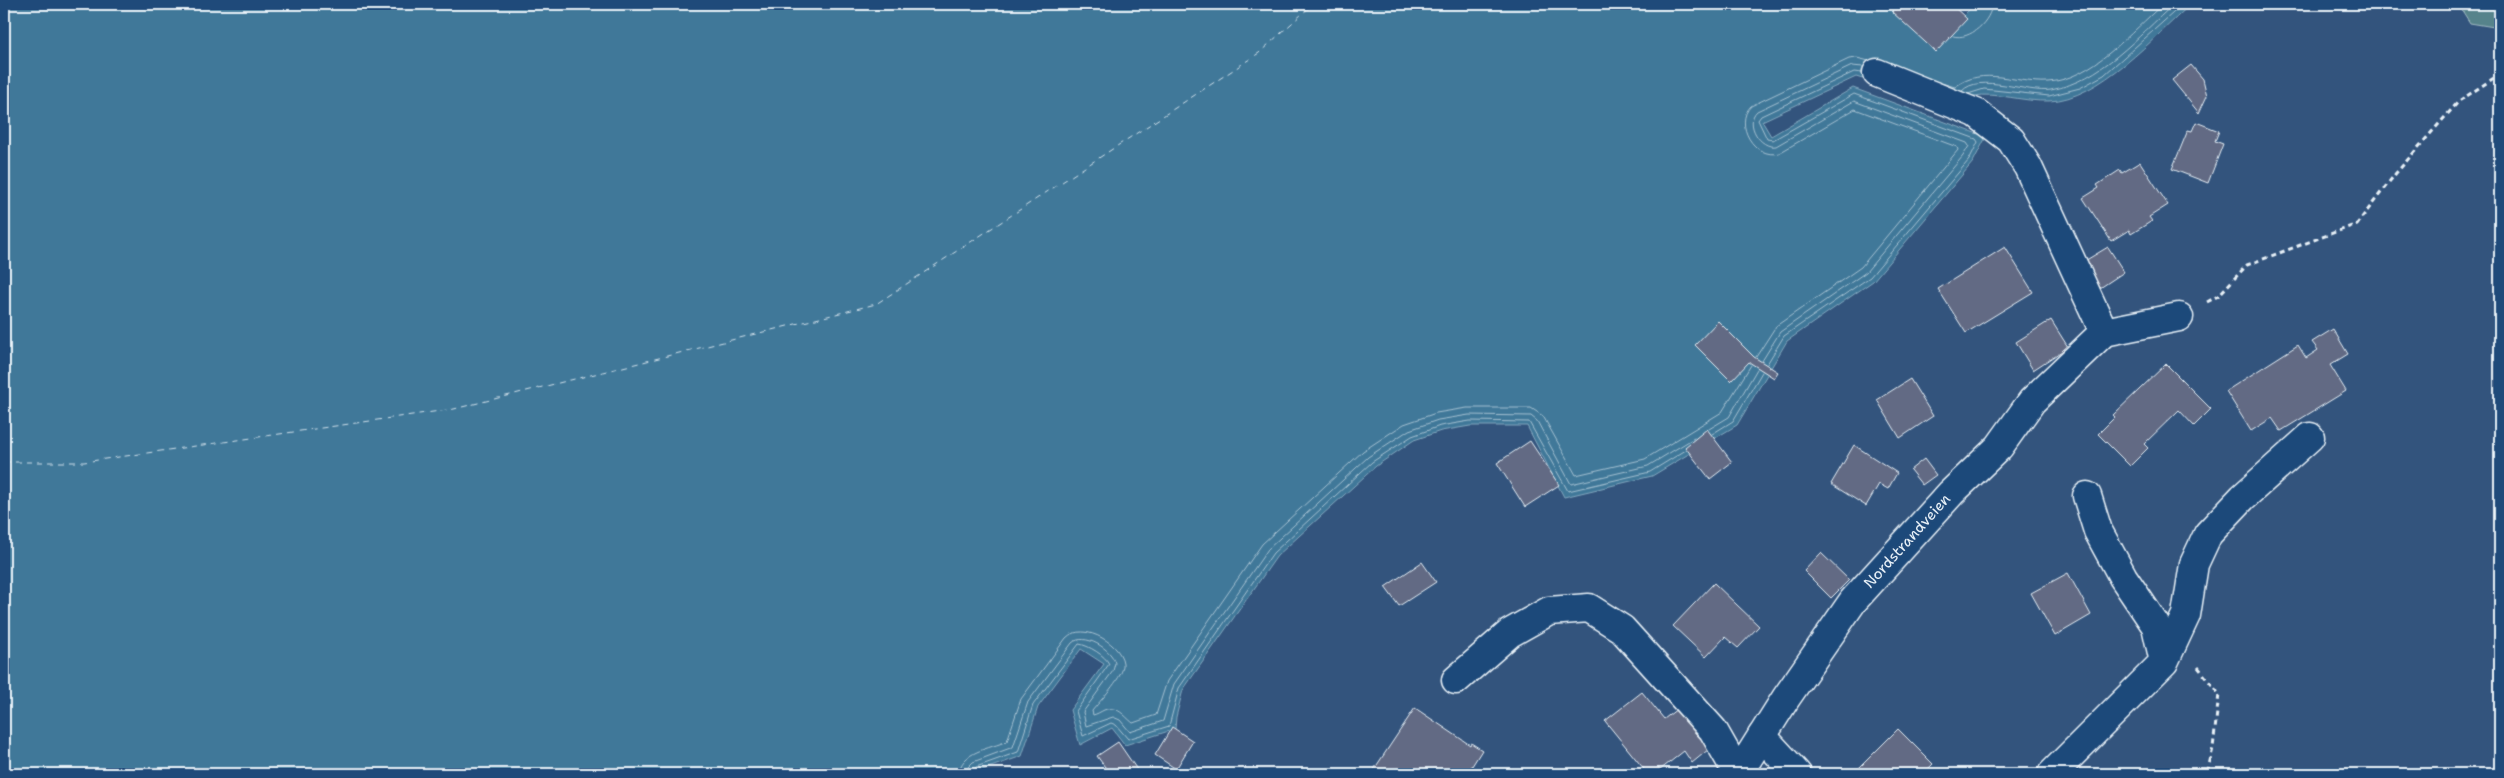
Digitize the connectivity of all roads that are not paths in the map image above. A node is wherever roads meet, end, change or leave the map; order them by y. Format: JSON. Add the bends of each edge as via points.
{"nodes":[{"id":1,"x":1877,"y":73,"type":"dead end"},
{"id":2,"x":2179,"y":317,"type":"road end"},
{"id":3,"x":2104,"y":332,"type":"junction"},
{"id":4,"x":2310,"y":437,"type":"dead end"},
{"id":5,"x":2087,"y":496,"type":"dead end"},
{"id":6,"x":2164,"y":662,"type":"junction"},
{"id":7,"x":1456,"y":680,"type":"dead end"},
{"id":8,"x":1762,"y":736,"type":"junction"},
{"id":9,"x":1738,"y":774,"type":"edge"},
{"id":10,"x":1797,"y":774,"type":"edge"},
{"id":11,"x":2052,"y":774,"type":"edge"}],
"edges":[{"from":1,"to":3,"type":"street","via":[[1976,114],[2011,140],[2028,166]]},
{"from":2,"to":3,"type":"street"},
{"from":3,"to":8,"type":"street","name":"Nordstrandveien","via":[[2032,401],[1999,447],[1951,493],[1853,601]]},
{"from":4,"to":6,"type":"street","via":[[2243,497],[2208,534],[2194,564],[2186,615]]},
{"from":5,"to":6,"type":"street","via":[[2098,531],[2156,626]]},
{"from":6,"to":11,"type":"street"},
{"from":7,"to":9,"type":"street","name":"Nordstrandveien","via":[[1510,633],[1549,611],[1589,608],[1622,629],[1707,723]]},
{"from":8,"to":9,"type":"street","name":"Nordstrandveien"},
{"from":8,"to":10,"type":"street"}]}
